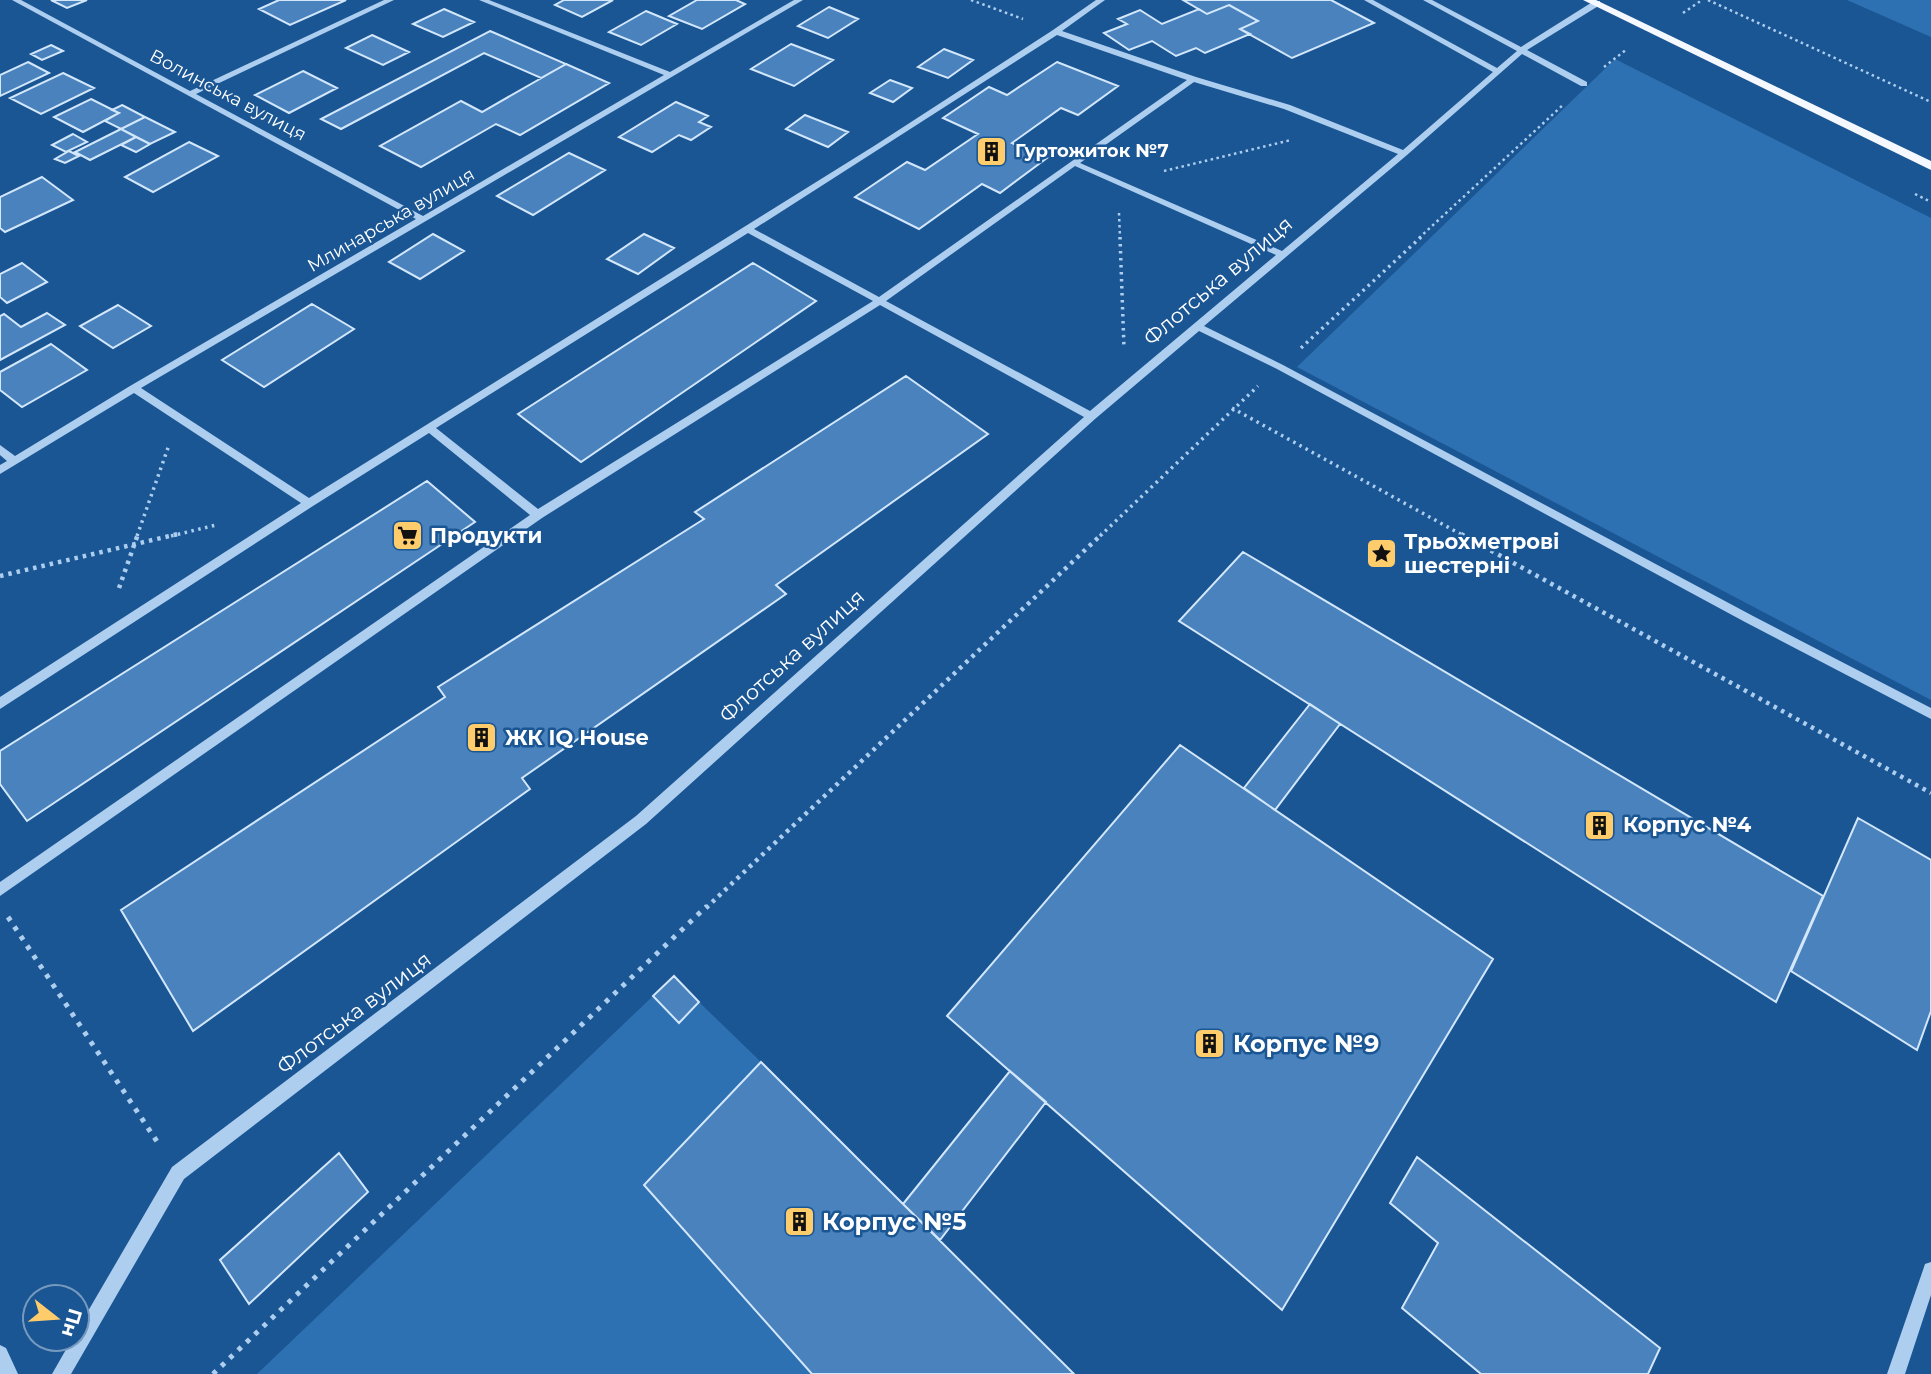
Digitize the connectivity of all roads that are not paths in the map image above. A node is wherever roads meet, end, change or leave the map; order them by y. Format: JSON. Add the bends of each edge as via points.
{"nodes":[{"id":1,"x":16,"y":0,"type":"edge"},
{"id":2,"x":390,"y":0,"type":"edge"},
{"id":3,"x":483,"y":0,"type":"edge"},
{"id":4,"x":799,"y":0,"type":"edge"},
{"id":5,"x":1101,"y":0,"type":"edge"},
{"id":6,"x":1368,"y":0,"type":"edge"},
{"id":7,"x":1427,"y":0,"type":"edge"},
{"id":8,"x":1592,"y":1,"type":"edge"},
{"id":9,"x":1056,"y":33,"type":"junction"},
{"id":10,"x":1522,"y":50,"type":"junction"},
{"id":11,"x":1497,"y":71,"type":"junction"},
{"id":12,"x":668,"y":74,"type":"junction"},
{"id":13,"x":1193,"y":79,"type":"junction"},
{"id":14,"x":1584,"y":84,"type":"road end"},
{"id":15,"x":192,"y":93,"type":"junction"},
{"id":16,"x":1405,"y":153,"type":"junction"},
{"id":17,"x":1074,"y":163,"type":"junction"},
{"id":18,"x":1931,"y":166,"type":"edge"},
{"id":19,"x":424,"y":220,"type":"junction"},
{"id":20,"x":749,"y":230,"type":"junction"},
{"id":21,"x":1283,"y":255,"type":"junction"},
{"id":22,"x":881,"y":300,"type":"junction"},
{"id":23,"x":1197,"y":326,"type":"junction"},
{"id":24,"x":134,"y":388,"type":"junction"},
{"id":25,"x":1091,"y":416,"type":"junction"},
{"id":26,"x":429,"y":428,"type":"junction"},
{"id":27,"x":0,"y":449,"type":"edge"},
{"id":28,"x":15,"y":461,"type":"junction"},
{"id":29,"x":0,"y":470,"type":"edge"},
{"id":30,"x":309,"y":503,"type":"junction"},
{"id":31,"x":538,"y":515,"type":"junction"},
{"id":32,"x":0,"y":704,"type":"edge"},
{"id":33,"x":1931,"y":714,"type":"edge"},
{"id":34,"x":0,"y":890,"type":"edge"},
{"id":35,"x":1931,"y":1270,"type":"edge"},
{"id":36,"x":0,"y":1354,"type":"edge"},
{"id":37,"x":9,"y":1374,"type":"edge"},
{"id":38,"x":61,"y":1374,"type":"edge"},
{"id":39,"x":1896,"y":1374,"type":"edge"}],
"edges":[{"from":1,"to":15,"type":"street","name":"Волинська вулиця"},
{"from":2,"to":15,"type":"street"},
{"from":3,"to":12,"type":"street"},
{"from":4,"to":12,"type":"street","name":"Млинарська вулиця"},
{"from":5,"to":9,"type":"street"},
{"from":6,"to":11,"type":"street"},
{"from":7,"to":10,"type":"street"},
{"from":8,"to":10,"type":"street","name":"Флотська вулиця"},
{"from":8,"to":18,"type":"main road"},
{"from":9,"to":13,"type":"street"},
{"from":9,"to":20,"type":"street"},
{"from":10,"to":11,"type":"street","name":"Флотська вулиця"},
{"from":10,"to":14,"type":"street"},
{"from":11,"to":16,"type":"street","name":"Флотська вулиця"},
{"from":12,"to":19,"type":"street","name":"Млинарська вулиця"},
{"from":13,"to":16,"type":"street","via":[[1287,107]]},
{"from":13,"to":17,"type":"street"},
{"from":15,"to":19,"type":"street","name":"Волинська вулиця"},
{"from":16,"to":21,"type":"street","name":"Флотська вулиця"},
{"from":17,"to":21,"type":"street"},
{"from":17,"to":22,"type":"street"},
{"from":19,"to":24,"type":"street","name":"Млинарська вулиця"},
{"from":20,"to":22,"type":"street"},
{"from":20,"to":26,"type":"street"},
{"from":21,"to":23,"type":"street","name":"Флотська вулиця"},
{"from":22,"to":25,"type":"street"},
{"from":22,"to":31,"type":"street"},
{"from":23,"to":25,"type":"street","name":"Флотська вулиця"},
{"from":23,"to":33,"type":"street"},
{"from":24,"to":28,"type":"street","name":"Млинарська вулиця"},
{"from":24,"to":30,"type":"street"},
{"from":25,"to":38,"type":"street","name":"Флотська вулиця","via":[[641,820],[178,1173]]},
{"from":26,"to":30,"type":"street"},
{"from":26,"to":31,"type":"street"},
{"from":27,"to":28,"type":"street"},
{"from":28,"to":29,"type":"street","name":"Млинарська вулиця"},
{"from":30,"to":32,"type":"street"},
{"from":31,"to":34,"type":"street"},
{"from":35,"to":39,"type":"street"},
{"from":36,"to":37,"type":"street"}]}
